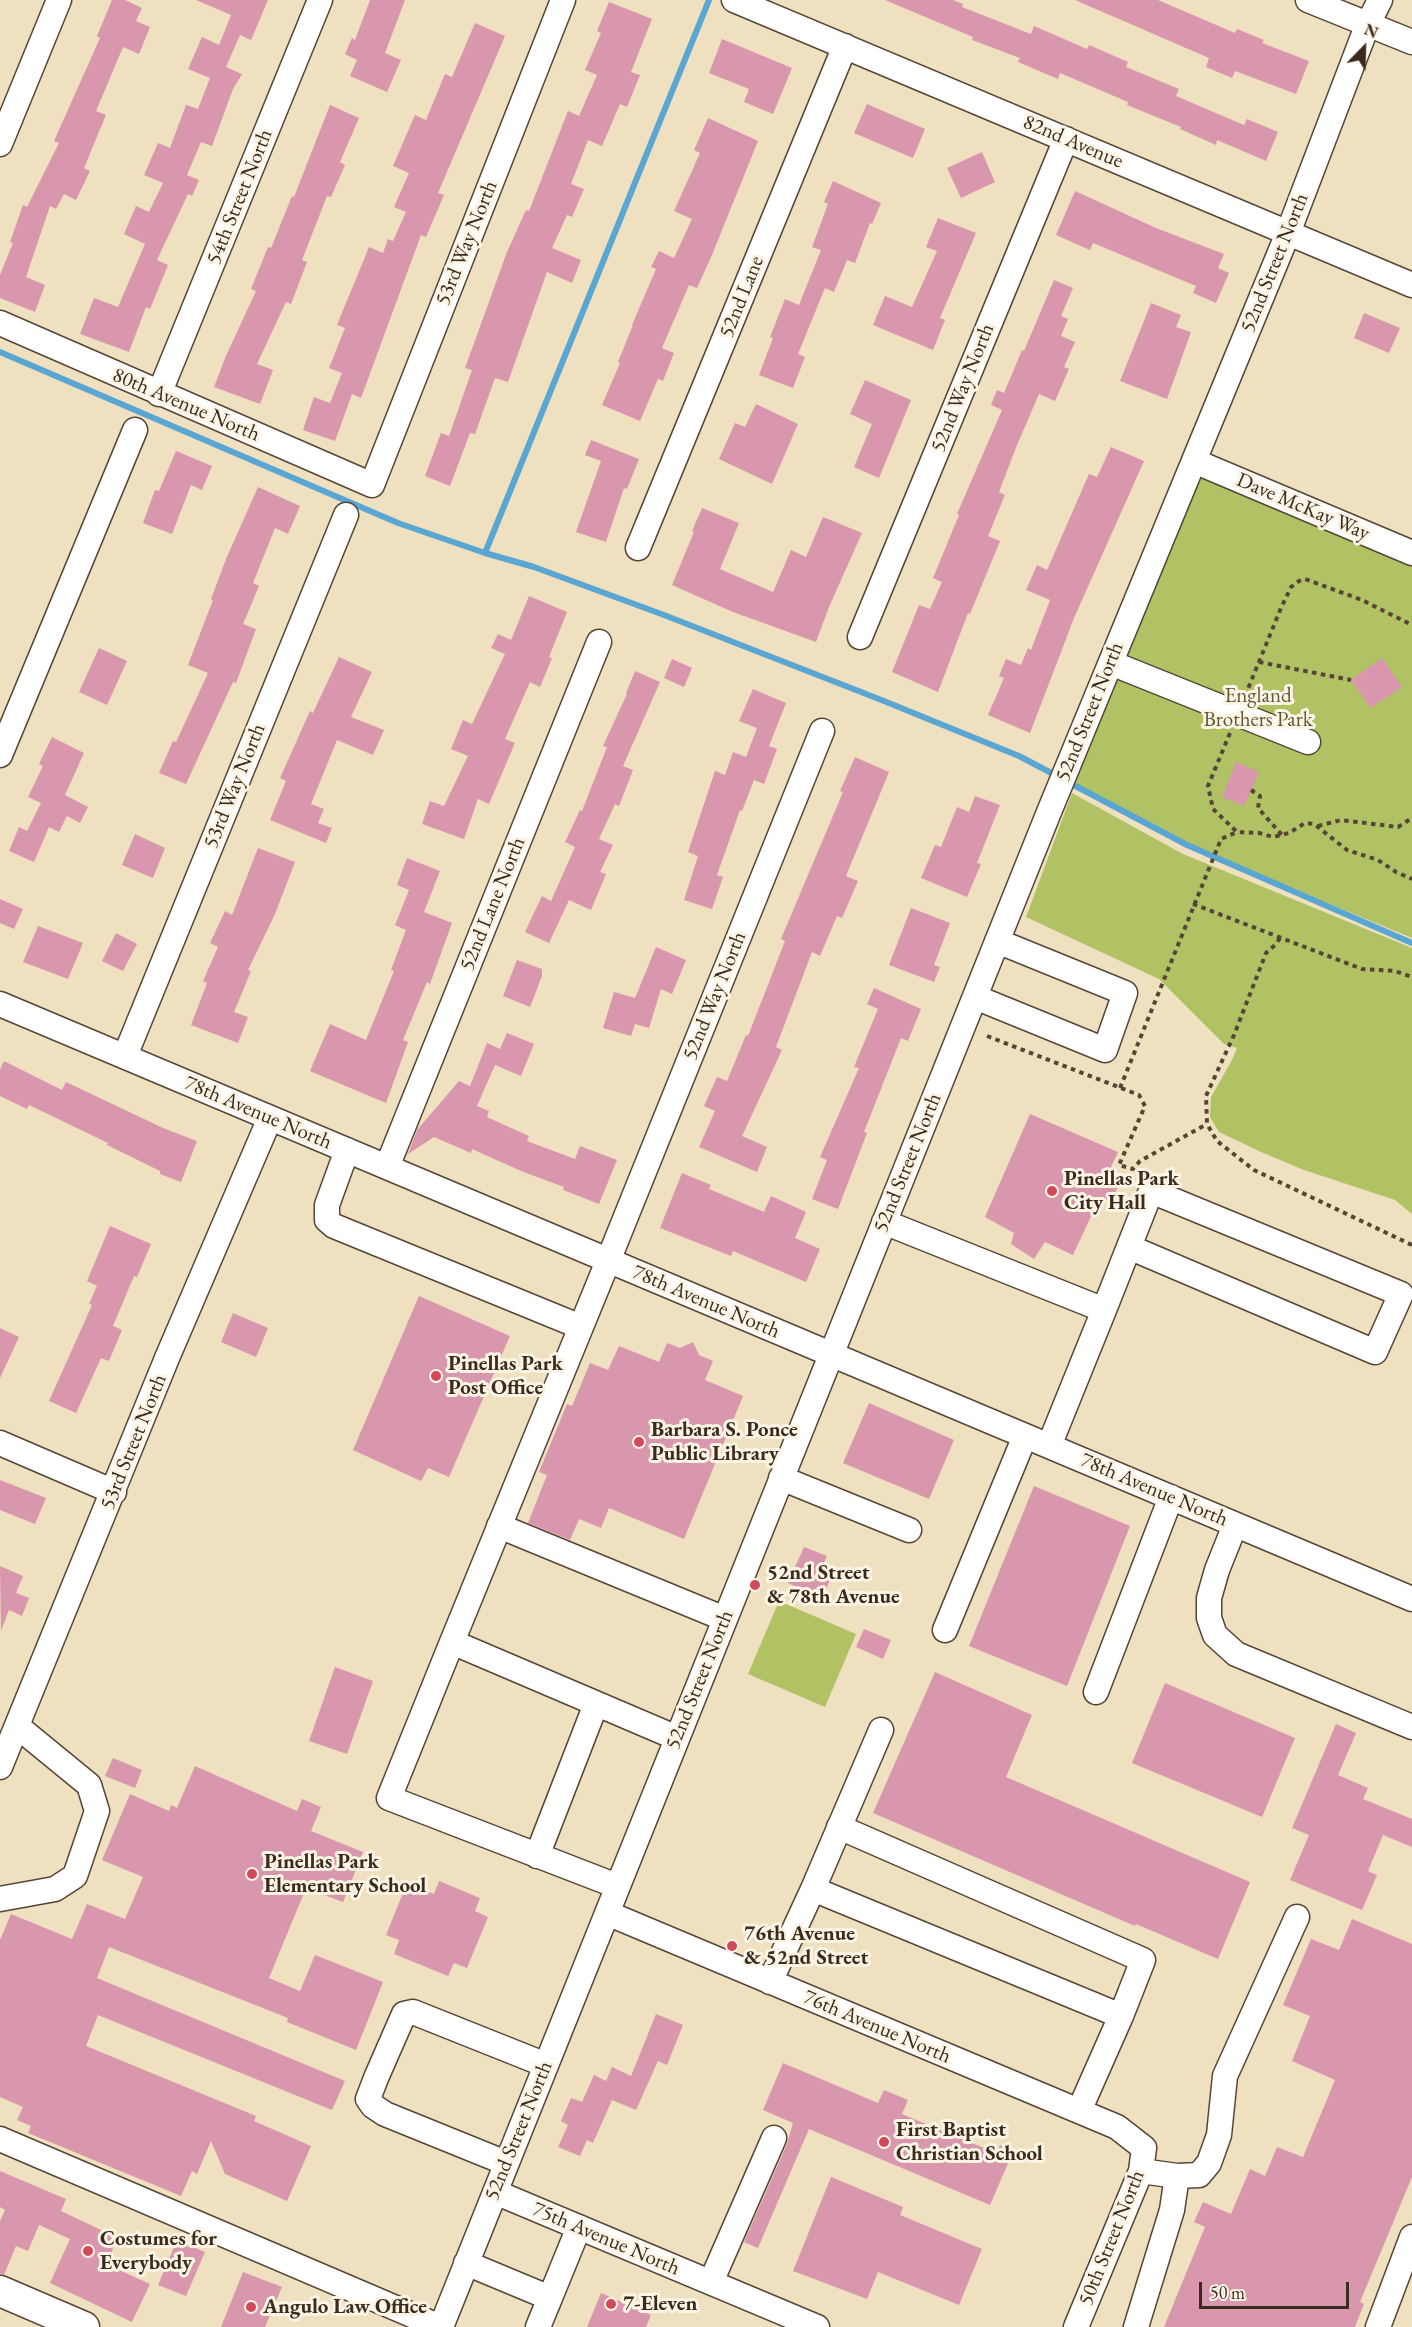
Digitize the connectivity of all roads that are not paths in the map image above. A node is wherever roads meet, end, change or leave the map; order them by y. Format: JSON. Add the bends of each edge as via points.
{"nodes":[{"id":1,"x":59,"y":0,"type":"edge"},
{"id":2,"x":320,"y":0,"type":"edge"},
{"id":3,"x":563,"y":0,"type":"edge"},
{"id":4,"x":734,"y":0,"type":"edge"},
{"id":5,"x":1308,"y":0,"type":"edge"},
{"id":6,"x":1380,"y":0,"type":"edge"},
{"id":7,"x":1367,"y":26,"type":"junction"},
{"id":8,"x":1412,"y":42,"type":"edge"},
{"id":9,"x":845,"y":46,"type":"junction"},
{"id":10,"x":1066,"y":139,"type":"junction"},
{"id":11,"x":0,"y":144,"type":"edge"},
{"id":12,"x":1288,"y":232,"type":"junction"},
{"id":13,"x":1412,"y":285,"type":"edge"},
{"id":14,"x":0,"y":323,"type":"edge"},
{"id":15,"x":159,"y":394,"type":"junction"},
{"id":16,"x":135,"y":430,"type":"dead end"},
{"id":17,"x":1194,"y":460,"type":"junction"},
{"id":18,"x":372,"y":485,"type":"joint"},
{"id":19,"x":346,"y":515,"type":"dead end"},
{"id":20,"x":639,"y":548,"type":"dead end"},
{"id":21,"x":1412,"y":553,"type":"edge"},
{"id":22,"x":860,"y":637,"type":"dead end"},
{"id":23,"x":599,"y":642,"type":"dead end"},
{"id":24,"x":1111,"y":663,"type":"junction"},
{"id":25,"x":822,"y":731,"type":"dead end"},
{"id":26,"x":1308,"y":742,"type":"dead end"},
{"id":27,"x":0,"y":755,"type":"edge"},
{"id":28,"x":997,"y":941,"type":"junction"},
{"id":29,"x":975,"y":997,"type":"junction"},
{"id":30,"x":0,"y":1004,"type":"edge"},
{"id":31,"x":124,"y":1056,"type":"junction"},
{"id":32,"x":270,"y":1118,"type":"junction"},
{"id":33,"x":347,"y":1150,"type":"junction"},
{"id":34,"x":387,"y":1167,"type":"junction"},
{"id":35,"x":884,"y":1222,"type":"junction"},
{"id":36,"x":1129,"y":1247,"type":"junction"},
{"id":37,"x":608,"y":1261,"type":"junction"},
{"id":38,"x":1104,"y":1310,"type":"junction"},
{"id":39,"x":581,"y":1327,"type":"junction"},
{"id":40,"x":831,"y":1354,"type":"junction"},
{"id":41,"x":1025,"y":1436,"type":"junction"},
{"id":42,"x":0,"y":1443,"type":"edge"},
{"id":43,"x":1049,"y":1446,"type":"junction"},
{"id":44,"x":781,"y":1478,"type":"junction"},
{"id":45,"x":114,"y":1492,"type":"junction"},
{"id":46,"x":1171,"y":1497,"type":"junction"},
{"id":47,"x":1235,"y":1525,"type":"junction"},
{"id":48,"x":499,"y":1526,"type":"junction"},
{"id":49,"x":909,"y":1530,"type":"dead end"},
{"id":50,"x":1412,"y":1599,"type":"edge"},
{"id":51,"x":725,"y":1619,"type":"junction"},
{"id":52,"x":945,"y":1630,"type":"dead end"},
{"id":53,"x":452,"y":1642,"type":"junction"},
{"id":54,"x":1096,"y":1692,"type":"dead end"},
{"id":55,"x":596,"y":1704,"type":"junction"},
{"id":56,"x":17,"y":1726,"type":"junction"},
{"id":57,"x":1412,"y":1727,"type":"edge"},
{"id":58,"x":881,"y":1730,"type":"dead end"},
{"id":59,"x":677,"y":1738,"type":"junction"},
{"id":60,"x":0,"y":1767,"type":"edge"},
{"id":61,"x":839,"y":1827,"type":"junction"},
{"id":62,"x":537,"y":1856,"type":"junction"},
{"id":63,"x":618,"y":1886,"type":"junction"},
{"id":64,"x":813,"y":1889,"type":"junction"},
{"id":65,"x":0,"y":1899,"type":"edge"},
{"id":66,"x":607,"y":1913,"type":"junction"},
{"id":67,"x":1297,"y":1917,"type":"dead end"},
{"id":68,"x":770,"y":1982,"type":"junction"},
{"id":69,"x":1121,"y":2016,"type":"junction"},
{"id":70,"x":546,"y":2065,"type":"junction"},
{"id":71,"x":1079,"y":2112,"type":"junction"},
{"id":72,"x":774,"y":2138,"type":"dead end"},
{"id":73,"x":0,"y":2139,"type":"edge"},
{"id":74,"x":1144,"y":2148,"type":"joint"},
{"id":75,"x":507,"y":2163,"type":"junction"},
{"id":76,"x":1141,"y":2171,"type":"junction"},
{"id":77,"x":1177,"y":2176,"type":"junction"},
{"id":78,"x":495,"y":2192,"type":"junction"},
{"id":79,"x":579,"y":2227,"type":"junction"},
{"id":80,"x":1412,"y":2237,"type":"edge"},
{"id":81,"x":466,"y":2263,"type":"junction"},
{"id":82,"x":711,"y":2282,"type":"junction"},
{"id":83,"x":0,"y":2291,"type":"edge"},
{"id":84,"x":550,"y":2298,"type":"junction"},
{"id":85,"x":84,"y":2327,"type":"edge"},
{"id":86,"x":440,"y":2327,"type":"edge"},
{"id":87,"x":538,"y":2327,"type":"edge"},
{"id":88,"x":817,"y":2327,"type":"edge"},
{"id":89,"x":1076,"y":2327,"type":"edge"},
{"id":90,"x":1136,"y":2327,"type":"edge"},
{"id":91,"x":1378,"y":2327,"type":"edge"}],
"edges":[{"from":1,"to":11,"type":"street"},
{"from":2,"to":15,"type":"street","name":"54th Street North"},
{"from":3,"to":18,"type":"street","name":"53rd Way North"},
{"from":4,"to":9,"type":"street","name":"82nd Avenue"},
{"from":5,"to":7,"type":"street"},
{"from":6,"to":7,"type":"street","name":"52nd Street North"},
{"from":7,"to":8,"type":"street"},
{"from":7,"to":12,"type":"street","name":"52nd Street North"},
{"from":9,"to":10,"type":"street","name":"82nd Avenue"},
{"from":9,"to":20,"type":"street","name":"52nd Lane"},
{"from":10,"to":12,"type":"street","name":"82nd Avenue"},
{"from":10,"to":22,"type":"street","name":"52nd Way North"},
{"from":12,"to":13,"type":"street","name":"82nd Avenue"},
{"from":12,"to":17,"type":"street","name":"52nd Street North"},
{"from":14,"to":15,"type":"street","name":"80th Avenue North"},
{"from":15,"to":18,"type":"street","name":"80th Avenue North"},
{"from":16,"to":27,"type":"street"},
{"from":17,"to":21,"type":"street","name":"Dave McKay Way"},
{"from":17,"to":24,"type":"street","name":"52nd Street North"},
{"from":19,"to":31,"type":"street","name":"53rd Way North"},
{"from":23,"to":34,"type":"street","name":"52nd Lane North"},
{"from":24,"to":26,"type":"street"},
{"from":24,"to":28,"type":"street","name":"52nd Street North"},
{"from":25,"to":37,"type":"street","name":"52nd Way North"},
{"from":28,"to":29,"type":"street","name":"52nd Street North"},
{"from":28,"to":29,"type":"street","via":[[1125,993],[1106,1050]]},
{"from":29,"to":35,"type":"street","name":"52nd Street North"},
{"from":30,"to":31,"type":"street","name":"78th Avenue North"},
{"from":31,"to":32,"type":"street","name":"78th Avenue North"},
{"from":32,"to":33,"type":"street","name":"78th Avenue North"},
{"from":32,"to":45,"type":"street","name":"53rd Street North"},
{"from":33,"to":34,"type":"street","name":"78th Avenue North"},
{"from":33,"to":39,"type":"street","via":[[327,1205],[327,1220],[334,1226]]},
{"from":34,"to":37,"type":"street","name":"78th Avenue North"},
{"from":35,"to":38,"type":"street"},
{"from":35,"to":40,"type":"street","name":"52nd Street North"},
{"from":36,"to":36,"type":"street","via":[[1375,1352],[1401,1294],[1151,1191]]},
{"from":36,"to":38,"type":"street"},
{"from":37,"to":39,"type":"street","name":"52nd Way North"},
{"from":37,"to":40,"type":"street","name":"78th Avenue North"},
{"from":38,"to":43,"type":"street"},
{"from":39,"to":48,"type":"street","name":"52nd Way North"},
{"from":40,"to":41,"type":"street","name":"78th Avenue North"},
{"from":40,"to":44,"type":"street","name":"52nd Street North"},
{"from":41,"to":43,"type":"street","name":"78th Avenue North"},
{"from":41,"to":52,"type":"street"},
{"from":42,"to":45,"type":"street"},
{"from":43,"to":46,"type":"street","name":"78th Avenue North"},
{"from":44,"to":49,"type":"street"},
{"from":44,"to":51,"type":"street","name":"52nd Street North"},
{"from":45,"to":56,"type":"street","name":"53rd Street North"},
{"from":46,"to":47,"type":"street","name":"78th Avenue North"},
{"from":46,"to":54,"type":"street"},
{"from":47,"to":50,"type":"street","name":"78th Avenue North"},
{"from":47,"to":57,"type":"street","via":[[1209,1598],[1209,1618],[1215,1635],[1236,1654]]},
{"from":48,"to":51,"type":"street"},
{"from":48,"to":53,"type":"street","name":"52nd Way North"},
{"from":51,"to":59,"type":"street","name":"52nd Street North"},
{"from":53,"to":55,"type":"street"},
{"from":53,"to":62,"type":"street","name":"52nd Way North","via":[[389,1798]]},
{"from":55,"to":59,"type":"street"},
{"from":55,"to":62,"type":"street"},
{"from":56,"to":60,"type":"street","name":"53rd Street North"},
{"from":56,"to":65,"type":"street","via":[[89,1785],[97,1811],[75,1876],[55,1889]]},
{"from":58,"to":61,"type":"street"},
{"from":59,"to":63,"type":"street","name":"52nd Street North"},
{"from":61,"to":64,"type":"street"},
{"from":61,"to":69,"type":"street","via":[[1143,1960]]},
{"from":62,"to":63,"type":"street"},
{"from":63,"to":66,"type":"street","name":"52nd Street North"},
{"from":64,"to":68,"type":"street"},
{"from":64,"to":69,"type":"street"},
{"from":66,"to":68,"type":"street","name":"76th Avenue North"},
{"from":66,"to":70,"type":"street","name":"52nd Street North"},
{"from":67,"to":77,"type":"street","via":[[1225,2076],[1219,2134],[1209,2163],[1199,2175]]},
{"from":68,"to":71,"type":"street","name":"76th Avenue North"},
{"from":69,"to":71,"type":"street"},
{"from":70,"to":75,"type":"street","name":"52nd Street North"},
{"from":70,"to":75,"type":"street","via":[[414,2012],[404,2014],[368,2099],[385,2114]]},
{"from":71,"to":74,"type":"street","name":"76th Avenue North","via":[[1117,2127]]},
{"from":72,"to":82,"type":"street"},
{"from":73,"to":86,"type":"street"},
{"from":74,"to":76,"type":"street","name":"50th Street North"},
{"from":75,"to":78,"type":"street","name":"52nd Street North"},
{"from":76,"to":77,"type":"street"},
{"from":76,"to":89,"type":"street","name":"50th Street North"},
{"from":77,"to":90,"type":"street","via":[[1172,2210]]},
{"from":78,"to":79,"type":"street","name":"75th Avenue North"},
{"from":78,"to":81,"type":"street","name":"52nd Street North"},
{"from":79,"to":82,"type":"street","name":"75th Avenue North"},
{"from":79,"to":84,"type":"street"},
{"from":80,"to":91,"type":"street"},
{"from":81,"to":84,"type":"street"},
{"from":81,"to":86,"type":"street","name":"52nd Street North"},
{"from":82,"to":88,"type":"street","name":"75th Avenue North"},
{"from":83,"to":85,"type":"main road"},
{"from":84,"to":87,"type":"street"}]}
